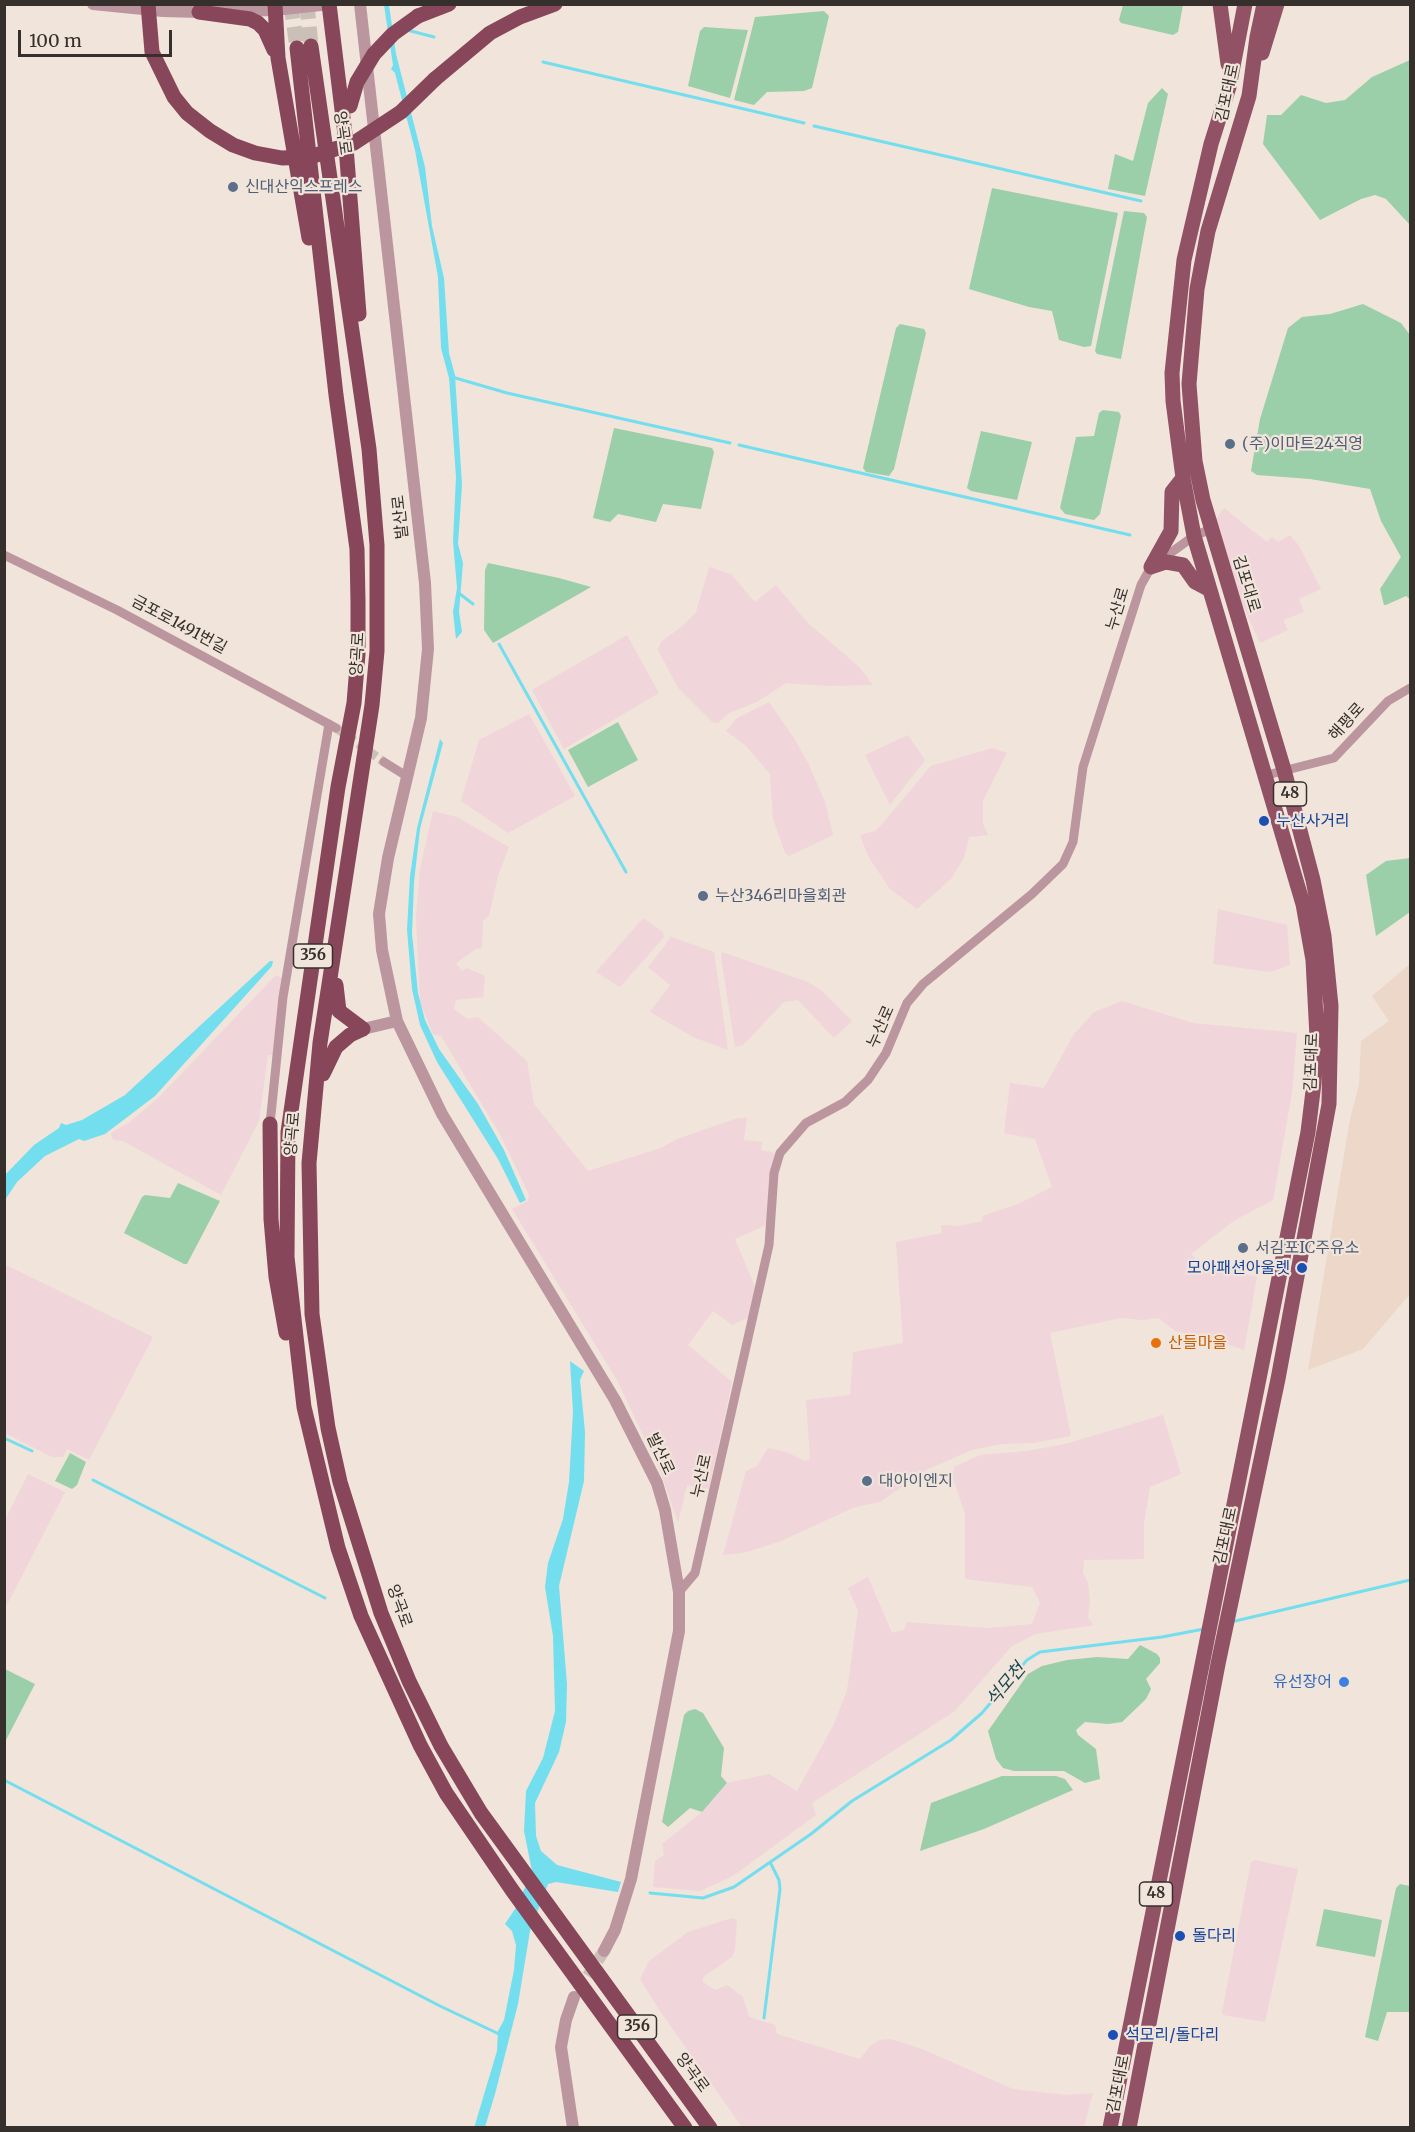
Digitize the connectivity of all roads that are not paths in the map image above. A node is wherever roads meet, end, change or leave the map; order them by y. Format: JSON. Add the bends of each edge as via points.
{"nodes":[{"id":1,"x":93,"y":4,"type":"edge"},
{"id":2,"x":148,"y":4,"type":"edge"},
{"id":3,"x":360,"y":4,"type":"edge"},
{"id":4,"x":449,"y":4,"type":"edge"},
{"id":5,"x":555,"y":4,"type":"edge"},
{"id":6,"x":1220,"y":4,"type":"edge"},
{"id":7,"x":1245,"y":4,"type":"edge"},
{"id":8,"x":1264,"y":4,"type":"edge"},
{"id":9,"x":1277,"y":4,"type":"edge"},
{"id":10,"x":330,"y":5,"type":"edge"},
{"id":11,"x":275,"y":7,"type":"edge"},
{"id":12,"x":200,"y":12,"type":"junction"},
{"id":13,"x":278,"y":58,"type":"junction"},
{"id":14,"x":1229,"y":87,"type":"junction"},
{"id":15,"x":1249,"y":96,"type":"junction"},
{"id":16,"x":345,"y":134,"type":"junction"},
{"id":17,"x":336,"y":395,"type":"junction"},
{"id":18,"x":369,"y":449,"type":"junction"},
{"id":19,"x":1183,"y":478,"type":"junction"},
{"id":20,"x":1211,"y":529,"type":"junction"},
{"id":21,"x":1194,"y":536,"type":"junction"},
{"id":22,"x":4,"y":555,"type":"edge"},
{"id":23,"x":1151,"y":567,"type":"junction"},
{"id":24,"x":1210,"y":590,"type":"junction"},
{"id":25,"x":1410,"y":688,"type":"edge"},
{"id":26,"x":1266,"y":709,"type":"junction"},
{"id":27,"x":1248,"y":715,"type":"junction"},
{"id":28,"x":384,"y":762,"type":"tunnel mouth"},
{"id":29,"x":1284,"y":770,"type":"junction"},
{"id":30,"x":1267,"y":775,"type":"junction"},
{"id":31,"x":408,"y":777,"type":"junction"},
{"id":32,"x":337,"y":932,"type":"junction"},
{"id":33,"x":397,"y":1022,"type":"junction"},
{"id":34,"x":363,"y":1029,"type":"junction"},
{"id":35,"x":314,"y":1103,"type":"junction"},
{"id":36,"x":270,"y":1124,"type":"joint"},
{"id":37,"x":1276,"y":1291,"type":"junction"},
{"id":38,"x":1289,"y":1323,"type":"junction"},
{"id":39,"x":304,"y":1407,"type":"junction"},
{"id":40,"x":680,"y":1592,"type":"junction"},
{"id":41,"x":1211,"y":1662,"type":"junction"},
{"id":42,"x":604,"y":1951,"type":"tunnel mouth"},
{"id":43,"x":1144,"y":1952,"type":"junction"},
{"id":44,"x":1163,"y":1956,"type":"junction"},
{"id":45,"x":574,"y":1997,"type":"tunnel mouth"},
{"id":46,"x":573,"y":2127,"type":"edge"},
{"id":47,"x":685,"y":2127,"type":"edge"},
{"id":48,"x":710,"y":2127,"type":"edge"},
{"id":49,"x":1110,"y":2127,"type":"edge"},
{"id":50,"x":1129,"y":2127,"type":"edge"}],
"edges":[{"from":1,"to":12,"type":"street"},
{"from":2,"to":5,"type":"highway","bridge":true,"via":[[152,52],[174,97],[210,131],[233,145],[282,158],[310,157],[354,143],[401,112],[490,33],[520,16]]},
{"from":3,"to":31,"type":"street","name":"발산로","via":[[425,583],[428,649]]},
{"from":4,"to":16,"type":"highway","bridge":true,"via":[[418,16],[374,54],[360,76]]},
{"from":6,"to":14,"type":"main road"},
{"from":7,"to":14,"type":"main road","name":"김포대로","number":"48"},
{"from":8,"to":15,"type":"main road","name":"김포대로","number":"48"},
{"from":9,"to":15,"type":"main road"},
{"from":10,"to":11,"type":"street"},
{"from":10,"to":16,"type":"highway"},
{"from":11,"to":12,"type":"street"},
{"from":11,"to":13,"type":"highway"},
{"from":12,"to":13,"type":"highway","via":[[258,23]]},
{"from":13,"to":17,"type":"highway"},
{"from":14,"to":19,"type":"main road","name":"김포대로","number":"48","via":[[1211,144],[1184,260],[1172,373]]},
{"from":15,"to":20,"type":"main road","name":"김포대로","number":"48","via":[[1208,231],[1190,350],[1195,461]]},
{"from":16,"to":18,"type":"highway"},
{"from":17,"to":18,"type":"highway","name":"양곡로","number":"356","via":[[304,47]]},
{"from":17,"to":39,"type":"highway","name":"양곡로","number":"356","via":[[357,549],[358,654],[287,1150],[287,1257]]},
{"from":18,"to":32,"type":"highway","name":"양곡로","number":"356","via":[[377,545],[377,651],[371,716]]},
{"from":19,"to":21,"type":"main road","name":"김포대로","number":"48"},
{"from":19,"to":23,"type":"main road","via":[[1172,492],[1171,531]]},
{"from":20,"to":21,"type":"street","name":"누산로"},
{"from":20,"to":26,"type":"main road","name":"김포대로","number":"48"},
{"from":21,"to":23,"type":"street","name":"누산로"},
{"from":21,"to":24,"type":"main road","name":"김포대로","number":"48"},
{"from":22,"to":36,"type":"street","name":"금포로1491번길","via":[[117,610],[332,726],[283,997]]},
{"from":23,"to":24,"type":"main road","via":[[1166,562],[1183,565],[1195,582]]},
{"from":23,"to":40,"type":"street","name":"누산로","via":[[1141,585],[1083,767],[1074,837],[1067,858],[1039,888],[923,984],[907,1004],[886,1053],[868,1080],[845,1102],[806,1123],[780,1153],[774,1173],[770,1245],[695,1574]]},
{"from":24,"to":27,"type":"main road","name":"김포대로","number":"48"},
{"from":25,"to":29,"type":"street","name":"해평로","via":[[1388,700],[1334,758]]},
{"from":26,"to":27,"type":"main road"},
{"from":26,"to":29,"type":"main road","name":"김포대로","number":"48"},
{"from":27,"to":30,"type":"main road","name":"김포대로","number":"48"},
{"from":28,"to":31,"type":"street"},
{"from":29,"to":30,"type":"street","name":"해평로"},
{"from":29,"to":38,"type":"main road","name":"김포대로","number":"48","via":[[1324,936],[1332,1033],[1324,1145]]},
{"from":30,"to":37,"type":"main road","name":"김포대로","number":"48","via":[[1303,904],[1313,960],[1317,1037],[1308,1132]]},
{"from":31,"to":33,"type":"street","name":"발산로","via":[[379,914],[381,950]]},
{"from":32,"to":34,"type":"highway","via":[[336,1003],[345,1018]]},
{"from":32,"to":35,"type":"highway","name":"양곡로","number":"356"},
{"from":33,"to":34,"type":"street"},
{"from":33,"to":40,"type":"street","name":"발산로","via":[[442,1114],[640,1448],[665,1510]]},
{"from":34,"to":35,"type":"highway","via":[[336,1047]]},
{"from":35,"to":48,"type":"highway","name":"양곡로","number":"356","via":[[309,1163],[312,1314],[318,1376],[340,1482],[381,1613],[441,1746],[481,1813]]},
{"from":36,"to":39,"type":"highway","via":[[276,1277]]},
{"from":37,"to":38,"type":"main road","via":[[1282,1302],[1280,1318]]},
{"from":37,"to":41,"type":"main road","name":"김포대로","number":"48","via":[[1215,1599]]},
{"from":38,"to":41,"type":"main road","name":"김포대로","number":"48","via":[[1233,1592]]},
{"from":39,"to":47,"type":"highway","name":"양곡로","number":"356","via":[[338,1548],[361,1616],[420,1745],[473,1834]]},
{"from":40,"to":42,"type":"street","name":"발산로","via":[[679,1631],[633,1869],[615,1930]]},
{"from":41,"to":43,"type":"main road","name":"김포대로","number":"48"},
{"from":41,"to":44,"type":"main road","name":"김포대로","number":"48"},
{"from":43,"to":44,"type":"main road"},
{"from":43,"to":49,"type":"main road","name":"김포대로","number":"48"},
{"from":44,"to":50,"type":"main road","name":"김포대로","number":"48"},
{"from":45,"to":46,"type":"street","via":[[561,2047]]}]}
